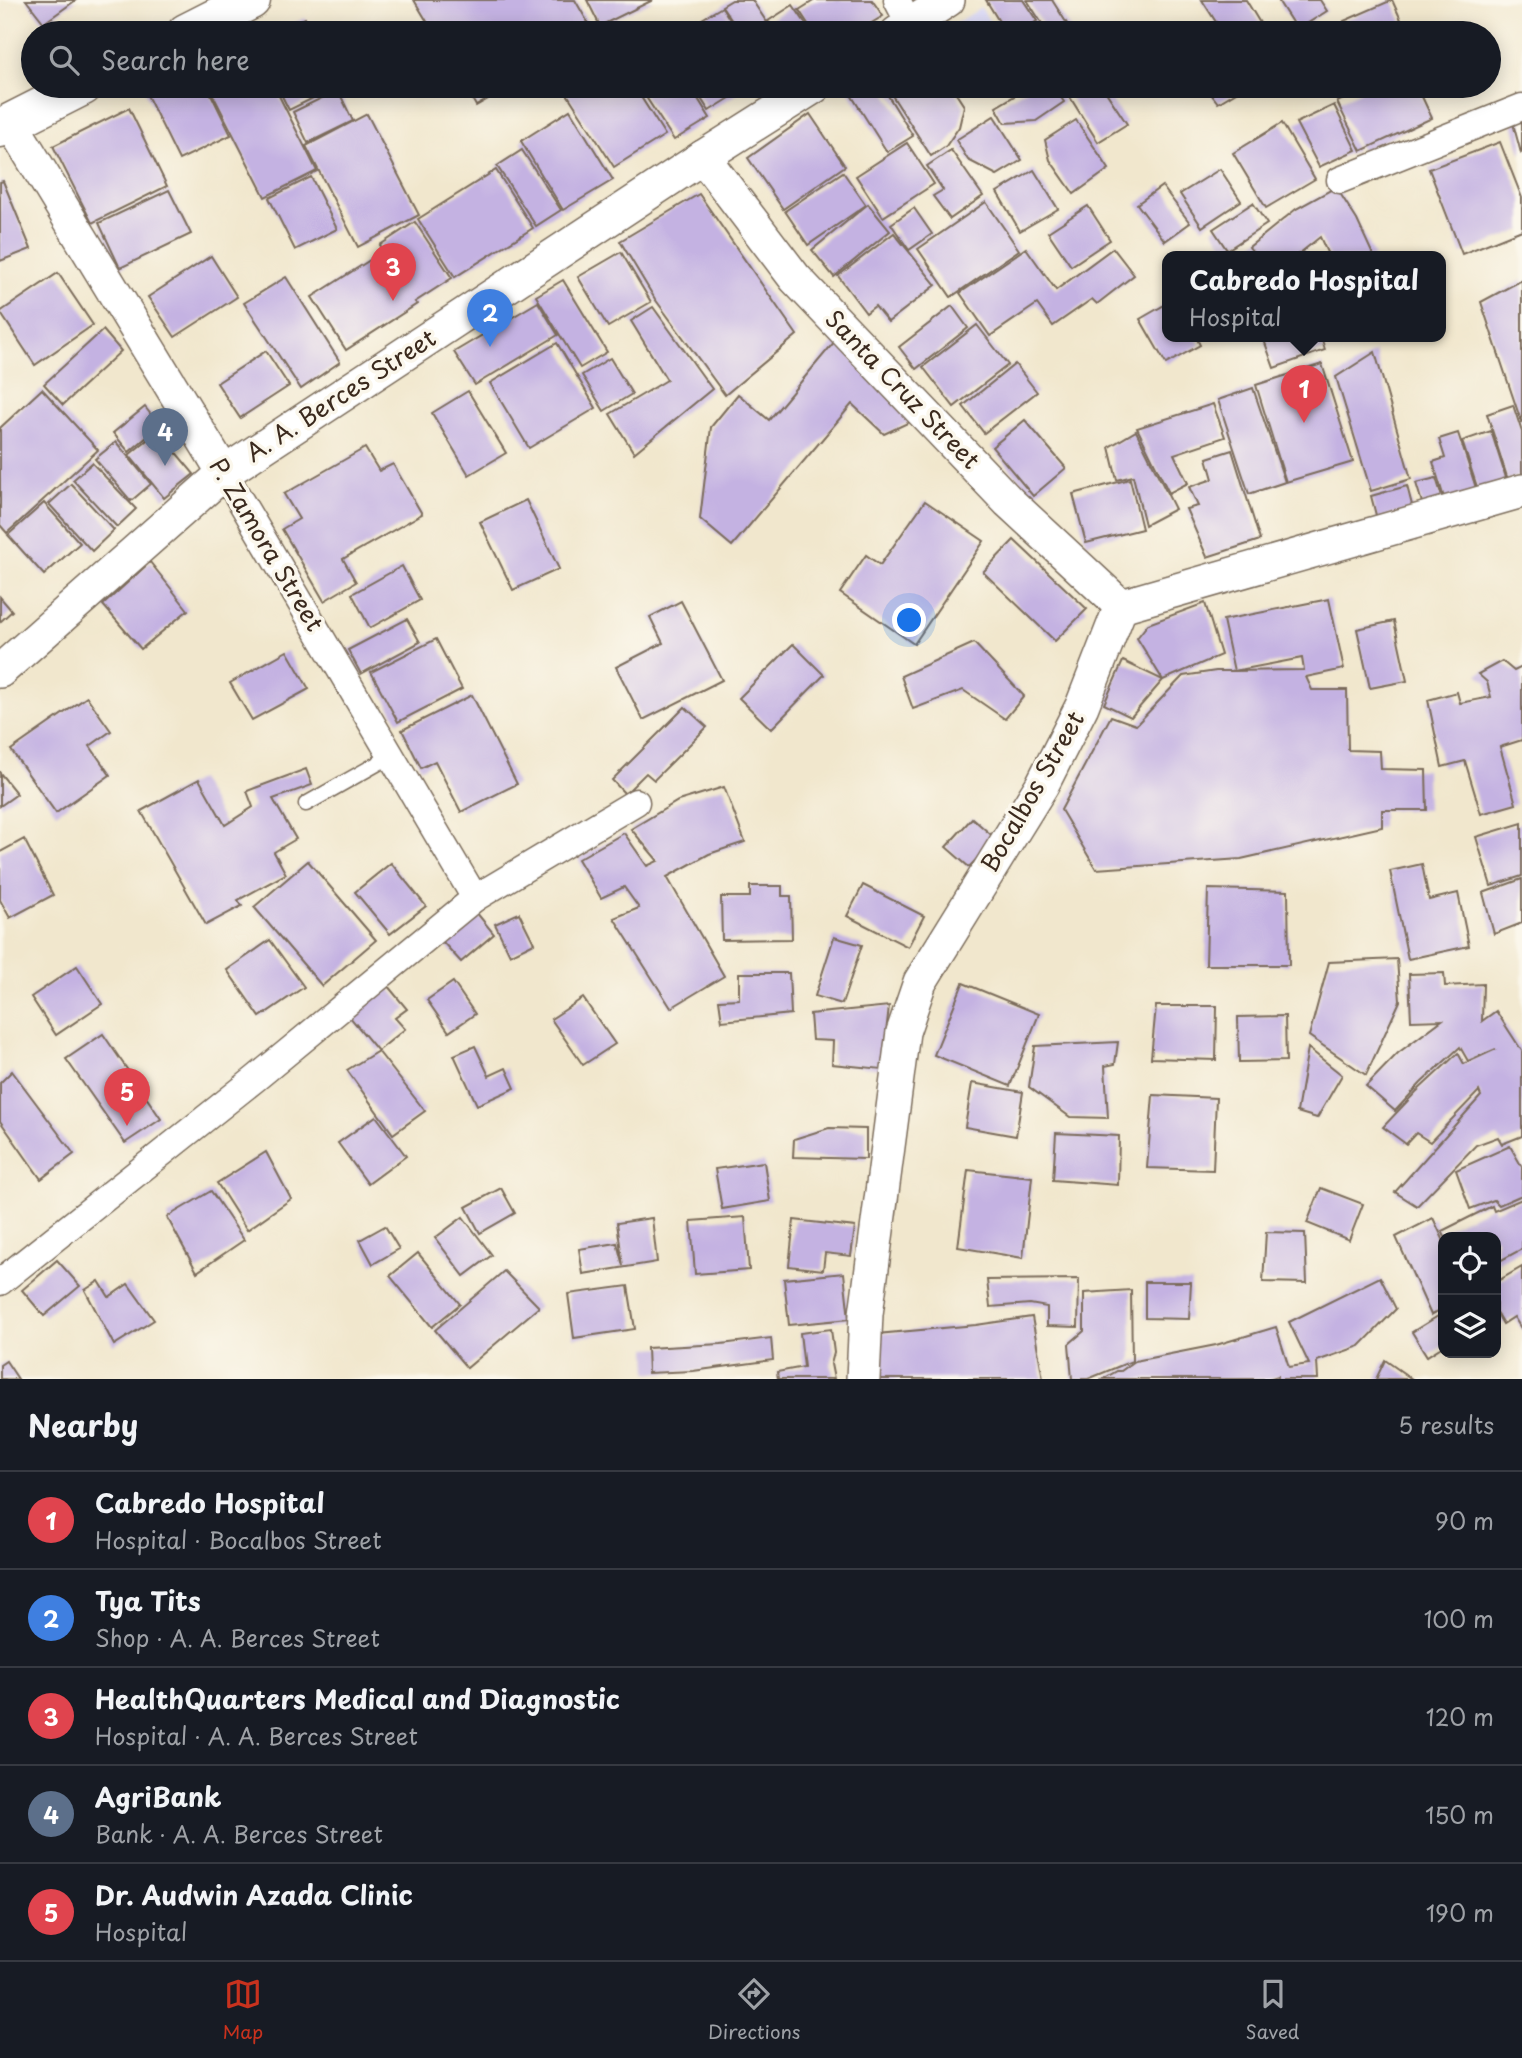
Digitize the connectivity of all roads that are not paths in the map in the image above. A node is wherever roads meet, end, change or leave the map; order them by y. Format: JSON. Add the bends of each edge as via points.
{"nodes":[{"id":1,"x":251,"y":0,"type":"edge"},
{"id":2,"x":948,"y":0,"type":"edge"},
{"id":3,"x":901,"y":19,"type":"edge"},
{"id":4,"x":210,"y":21,"type":"edge"},
{"id":5,"x":59,"y":98,"type":"edge"},
{"id":6,"x":796,"y":98,"type":"edge"},
{"id":7,"x":1522,"y":107,"type":"edge"},
{"id":8,"x":5,"y":125,"type":"edge"},
{"id":9,"x":703,"y":157,"type":"junction"},
{"id":10,"x":1340,"y":180,"type":"dead end"},
{"id":11,"x":224,"y":473,"type":"junction"},
{"id":12,"x":1522,"y":491,"type":"edge"},
{"id":13,"x":1121,"y":606,"type":"junction"},
{"id":14,"x":0,"y":671,"type":"edge"},
{"id":15,"x":391,"y":756,"type":"junction"},
{"id":16,"x":636,"y":802,"type":"dead end"},
{"id":17,"x":306,"y":804,"type":"dead end"},
{"id":18,"x":475,"y":898,"type":"junction"},
{"id":19,"x":0,"y":1282,"type":"edge"},
{"id":20,"x":863,"y":1379,"type":"edge"}],
"edges":[{"from":1,"to":4,"type":"main road"},
{"from":2,"to":3,"type":"street"},
{"from":5,"to":8,"type":"main road"},
{"from":6,"to":9,"type":"street","name":"A. A. Berces Street"},
{"from":7,"to":10,"type":"street"},
{"from":8,"to":11,"type":"street","name":"P. Zamora Street"},
{"from":9,"to":11,"type":"street","name":"A. A. Berces Street"},
{"from":9,"to":13,"type":"street","name":"Santa Cruz Street","via":[[795,278],[1009,502]]},
{"from":11,"to":14,"type":"street","name":"A. A. Berces Street"},
{"from":11,"to":15,"type":"street","name":"P. Zamora Street"},
{"from":12,"to":13,"type":"street"},
{"from":13,"to":20,"type":"street","name":"Bocalbos Street","via":[[1082,706],[1042,785],[920,982],[903,1032],[866,1314]]},
{"from":15,"to":17,"type":"lane"},
{"from":15,"to":18,"type":"street","name":"P. Zamora Street"},
{"from":16,"to":18,"type":"street"},
{"from":18,"to":19,"type":"street"}]}
